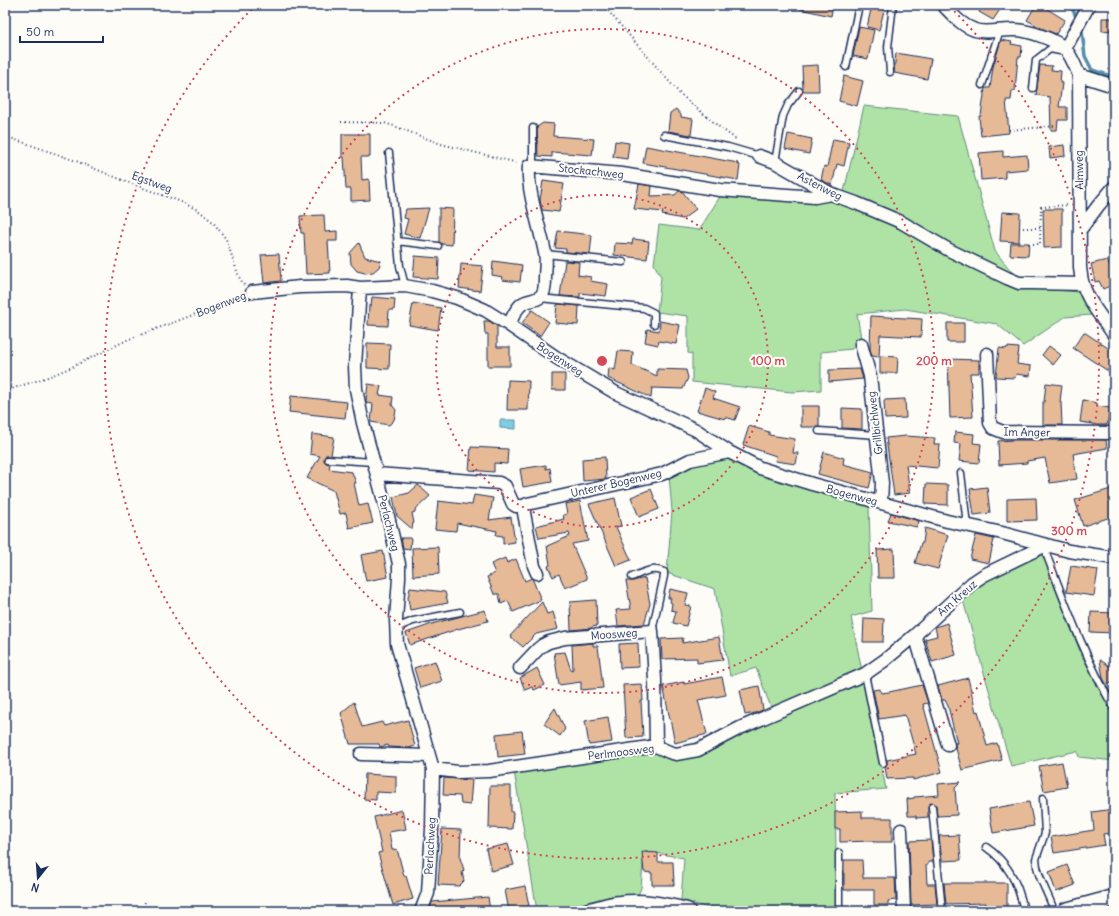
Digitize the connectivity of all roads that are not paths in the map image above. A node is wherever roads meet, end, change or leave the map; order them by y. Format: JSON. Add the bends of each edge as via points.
{"nodes":[{"id":1,"x":859,"y":5,"type":"edge"},
{"id":2,"x":894,"y":5,"type":"edge"},
{"id":3,"x":943,"y":5,"type":"edge"},
{"id":4,"x":1086,"y":10,"type":"edge"},
{"id":5,"x":1000,"y":30,"type":"junction"},
{"id":6,"x":1065,"y":49,"type":"junction"},
{"id":7,"x":846,"y":67,"type":"dead end"},
{"id":8,"x":890,"y":72,"type":"dead end"},
{"id":9,"x":1079,"y":75,"type":"junction"},
{"id":10,"x":982,"y":85,"type":"dead end"},
{"id":11,"x":1114,"y":86,"type":"edge"},
{"id":12,"x":1033,"y":88,"type":"dead end"},
{"id":13,"x":799,"y":91,"type":"dead end"},
{"id":14,"x":533,"y":128,"type":"dead end"},
{"id":15,"x":664,"y":135,"type":"dead end"},
{"id":16,"x":389,"y":153,"type":"dead end"},
{"id":17,"x":759,"y":156,"type":"joint"},
{"id":18,"x":774,"y":162,"type":"junction"},
{"id":19,"x":531,"y":166,"type":"junction"},
{"id":20,"x":1114,"y":187,"type":"edge"},
{"id":21,"x":831,"y":194,"type":"junction"},
{"id":22,"x":1080,"y":230,"type":"junction"},
{"id":23,"x":397,"y":241,"type":"junction"},
{"id":24,"x":438,"y":246,"type":"dead end"},
{"id":25,"x":545,"y":254,"type":"junction"},
{"id":26,"x":623,"y":262,"type":"dead end"},
{"id":27,"x":1083,"y":284,"type":"junction"},
{"id":28,"x":405,"y":286,"type":"junction"},
{"id":29,"x":360,"y":288,"type":"junction"},
{"id":30,"x":252,"y":292,"type":"road end"},
{"id":31,"x":539,"y":298,"type":"junction"},
{"id":32,"x":509,"y":324,"type":"junction"},
{"id":33,"x":654,"y":324,"type":"dead end"},
{"id":34,"x":1114,"y":334,"type":"edge"},
{"id":35,"x":861,"y":344,"type":"dead end"},
{"id":36,"x":987,"y":354,"type":"dead end"},
{"id":37,"x":819,"y":431,"type":"dead end"},
{"id":38,"x":877,"y":434,"type":"junction"},
{"id":39,"x":1114,"y":434,"type":"edge"},
{"id":40,"x":729,"y":452,"type":"junction"},
{"id":41,"x":328,"y":459,"type":"dead end"},
{"id":42,"x":373,"y":462,"type":"junction"},
{"id":43,"x":961,"y":473,"type":"dead end"},
{"id":44,"x":376,"y":474,"type":"junction"},
{"id":45,"x":881,"y":503,"type":"junction"},
{"id":46,"x":525,"y":506,"type":"junction"},
{"id":47,"x":967,"y":525,"type":"junction"},
{"id":48,"x":1046,"y":545,"type":"junction"},
{"id":49,"x":1114,"y":558,"type":"edge"},
{"id":50,"x":537,"y":573,"type":"dead end"},
{"id":51,"x":632,"y":577,"type":"dead end"},
{"id":52,"x":460,"y":612,"type":"dead end"},
{"id":53,"x":396,"y":628,"type":"junction"},
{"id":54,"x":652,"y":632,"type":"junction"},
{"id":55,"x":915,"y":635,"type":"junction"},
{"id":56,"x":520,"y":668,"type":"dead end"},
{"id":57,"x":865,"y":674,"type":"junction"},
{"id":58,"x":1114,"y":708,"type":"edge"},
{"id":59,"x":948,"y":745,"type":"dead end"},
{"id":60,"x":656,"y":746,"type":"junction"},
{"id":61,"x":361,"y":754,"type":"dead end"},
{"id":62,"x":429,"y":756,"type":"junction"},
{"id":63,"x":883,"y":763,"type":"dead end"},
{"id":64,"x":432,"y":769,"type":"junction"},
{"id":65,"x":1043,"y":798,"type":"dead end"},
{"id":66,"x":932,"y":806,"type":"dead end"},
{"id":67,"x":900,"y":830,"type":"dead end"},
{"id":68,"x":986,"y":847,"type":"dead end"},
{"id":69,"x":839,"y":853,"type":"dead end"},
{"id":70,"x":1114,"y":898,"type":"edge"},
{"id":71,"x":662,"y":908,"type":"edge"},
{"id":72,"x":1086,"y":909,"type":"edge"},
{"id":73,"x":421,"y":911,"type":"edge"},
{"id":74,"x":592,"y":911,"type":"edge"},
{"id":75,"x":688,"y":911,"type":"edge"},
{"id":76,"x":839,"y":911,"type":"edge"},
{"id":77,"x":904,"y":911,"type":"edge"},
{"id":78,"x":942,"y":911,"type":"edge"},
{"id":79,"x":1024,"y":911,"type":"edge"},
{"id":80,"x":1054,"y":911,"type":"edge"},
{"id":81,"x":1066,"y":911,"type":"edge"}],
"edges":[{"from":1,"to":7,"type":"lane"},
{"from":2,"to":8,"type":"lane","via":[[888,47]]},
{"from":3,"to":5,"type":"street","via":[[961,23],[972,29]]},
{"from":4,"to":6,"type":"street"},
{"from":5,"to":6,"type":"street","via":[[1028,31]]},
{"from":5,"to":10,"type":"lane"},
{"from":6,"to":9,"type":"street","name":"Almweg"},
{"from":6,"to":12,"type":"lane","via":[[1050,49],[1036,60]]},
{"from":9,"to":11,"type":"street"},
{"from":9,"to":22,"type":"street","name":"Almweg"},
{"from":13,"to":18,"type":"lane","via":[[783,116]]},
{"from":14,"to":19,"type":"lane"},
{"from":15,"to":17,"type":"lane","via":[[728,147]]},
{"from":16,"to":23,"type":"lane"},
{"from":17,"to":18,"type":"street","name":"Astenweg"},
{"from":18,"to":21,"type":"street","name":"Astenweg"},
{"from":19,"to":21,"type":"street","name":"Stockachweg","via":[[622,174],[720,190],[815,197]]},
{"from":19,"to":25,"type":"street","via":[[529,177]]},
{"from":20,"to":22,"type":"street"},
{"from":21,"to":27,"type":"street","name":"Astenweg","via":[[901,222],[949,250],[1019,283]]},
{"from":22,"to":27,"type":"street","name":"Almweg","via":[[1080,268]]},
{"from":23,"to":24,"type":"lane"},
{"from":23,"to":28,"type":"lane"},
{"from":25,"to":26,"type":"lane"},
{"from":25,"to":31,"type":"street","via":[[544,289],[543,295]]},
{"from":27,"to":34,"type":"street","name":"Almweg","via":[[1101,318]]},
{"from":28,"to":29,"type":"street","name":"Bogenweg"},
{"from":28,"to":32,"type":"street","name":"Bogenweg","via":[[462,299]]},
{"from":29,"to":30,"type":"street","name":"Bogenweg","via":[[300,287]]},
{"from":29,"to":42,"type":"street","name":"Perlachweg","via":[[356,388]]},
{"from":31,"to":32,"type":"street","via":[[520,305]]},
{"from":31,"to":33,"type":"lane","via":[[644,308],[654,313]]},
{"from":32,"to":40,"type":"street","name":"Bogenweg","via":[[597,382],[696,430]]},
{"from":35,"to":38,"type":"street","name":"Grillbichlweg","via":[[870,376]]},
{"from":36,"to":39,"type":"street","name":"Im Anger","via":[[990,423],[993,428],[1003,432]]},
{"from":37,"to":38,"type":"lane"},
{"from":38,"to":45,"type":"street","name":"Grillbichlweg","via":[[882,483]]},
{"from":40,"to":45,"type":"street","name":"Bogenweg","via":[[770,471]]},
{"from":40,"to":46,"type":"street","name":"Unterer Bogenweg","via":[[690,460],[662,474]]},
{"from":41,"to":42,"type":"lane"},
{"from":42,"to":44,"type":"street","name":"Perlachweg"},
{"from":43,"to":47,"type":"lane"},
{"from":44,"to":46,"type":"street","via":[[501,483],[505,486],[512,504]]},
{"from":44,"to":53,"type":"street","name":"Perlachweg","via":[[399,564]]},
{"from":45,"to":47,"type":"street","name":"Bogenweg"},
{"from":46,"to":50,"type":"street","via":[[524,517]]},
{"from":47,"to":48,"type":"street","name":"Bogenweg"},
{"from":48,"to":49,"type":"street","name":"Bogenweg"},
{"from":48,"to":55,"type":"street","name":"Am Kreuz","via":[[972,583]]},
{"from":48,"to":58,"type":"lane","via":[[1047,556],[1081,644]]},
{"from":51,"to":54,"type":"lane","via":[[647,570],[660,569],[664,572]]},
{"from":52,"to":53,"type":"lane","via":[[413,621]]},
{"from":53,"to":62,"type":"street","name":"Perlachweg","via":[[399,653]]},
{"from":54,"to":56,"type":"street","name":"Moosweg","via":[[565,638],[549,642],[538,649]]},
{"from":54,"to":60,"type":"street","name":"Moosweg"},
{"from":55,"to":57,"type":"street","name":"Am Kreuz"},
{"from":55,"to":59,"type":"street"},
{"from":57,"to":60,"type":"street","name":"Perlmoosweg","via":[[740,728],[698,750],[676,754]]},
{"from":57,"to":63,"type":"lane"},
{"from":60,"to":64,"type":"street","name":"Perlmoosweg","via":[[490,770],[458,772]]},
{"from":61,"to":62,"type":"street"},
{"from":62,"to":64,"type":"street","name":"Perlachweg"},
{"from":64,"to":73,"type":"street","name":"Perlachweg","via":[[428,894]]},
{"from":65,"to":80,"type":"lane","via":[[1045,833],[1036,859]]},
{"from":66,"to":78,"type":"lane"},
{"from":67,"to":77,"type":"street"},
{"from":68,"to":79,"type":"lane","via":[[999,857],[1015,880]]},
{"from":69,"to":76,"type":"lane"},
{"from":70,"to":72,"type":"main road"},
{"from":71,"to":74,"type":"main road","via":[[632,903]]},
{"from":71,"to":75,"type":"main road"},
{"from":72,"to":81,"type":"main road"}]}
